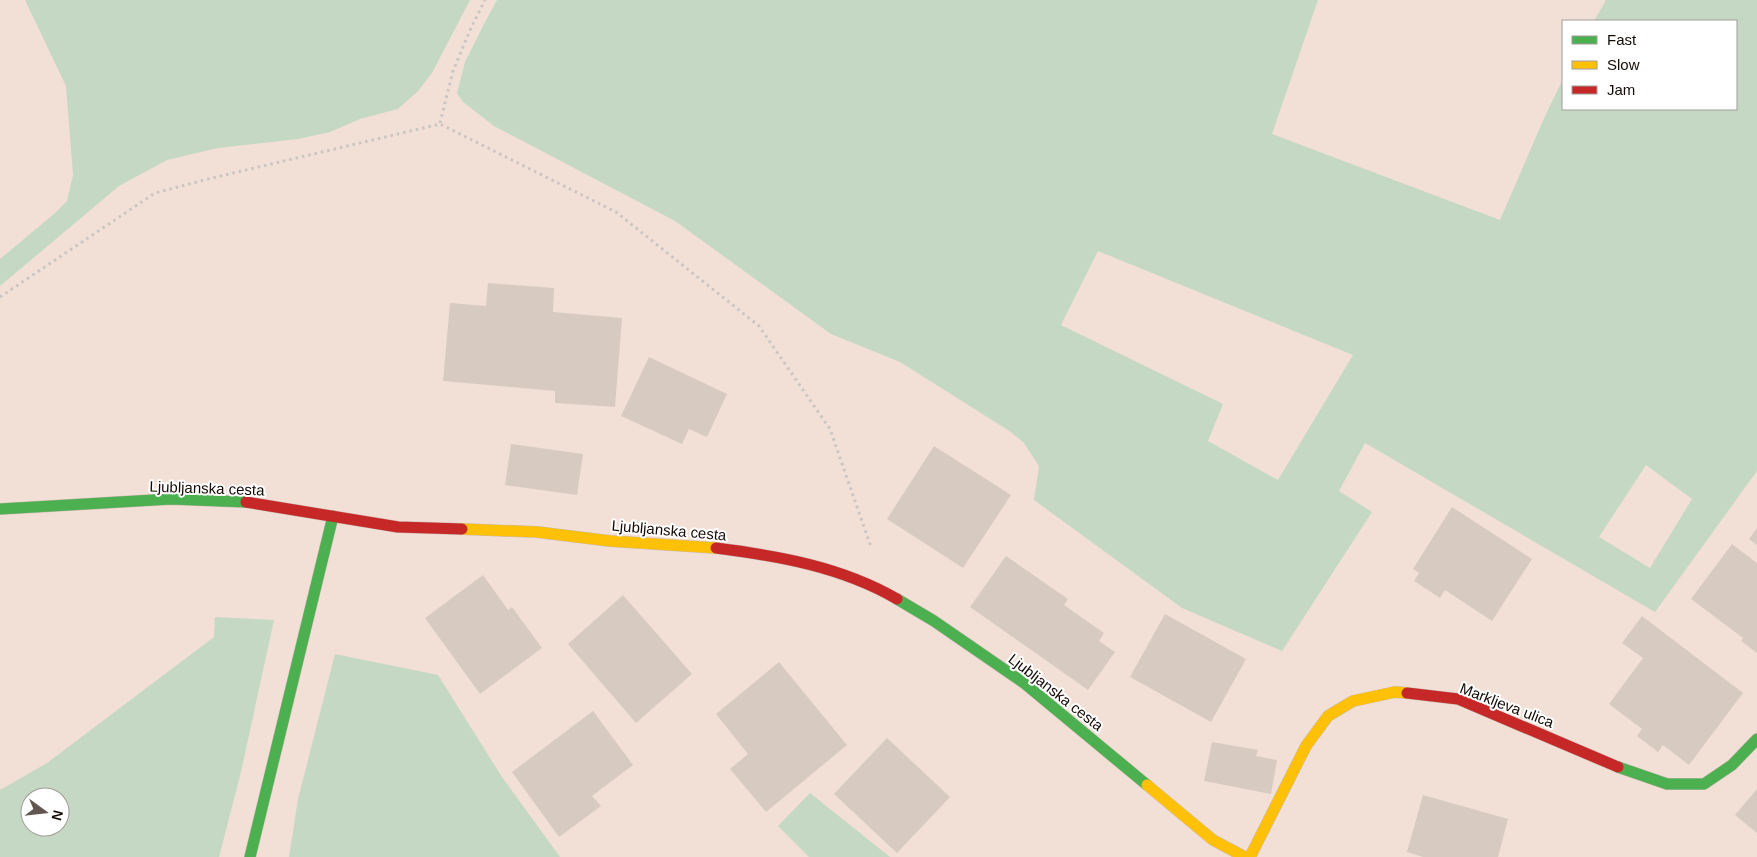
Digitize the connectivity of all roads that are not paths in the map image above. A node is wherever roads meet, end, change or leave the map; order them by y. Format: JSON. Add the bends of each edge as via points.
{"nodes":[{"id":1,"x":0,"y":509,"type":"edge"},
{"id":2,"x":333,"y":516,"type":"junction"},
{"id":3,"x":1757,"y":739,"type":"edge"},
{"id":4,"x":250,"y":857,"type":"edge"},
{"id":5,"x":1245,"y":857,"type":"edge"},
{"id":6,"x":1250,"y":857,"type":"edge"}],
"edges":[{"from":1,"to":2,"type":"street","name":"Ljubljanska cesta","via":[[171,499],[254,502]]},
{"from":2,"to":4,"type":"street"},
{"from":2,"to":5,"type":"street","name":"Ljubljanska cesta","via":[[398,527],[537,532],[610,541],[695,546],[782,558],[841,573],[934,620],[1024,683],[1213,840]]},
{"from":3,"to":6,"type":"street","name":"Markljeva ulica","via":[[1732,765],[1704,784],[1667,784],[1609,764],[1458,699],[1395,692],[1353,700],[1328,716],[1306,746]]}]}
